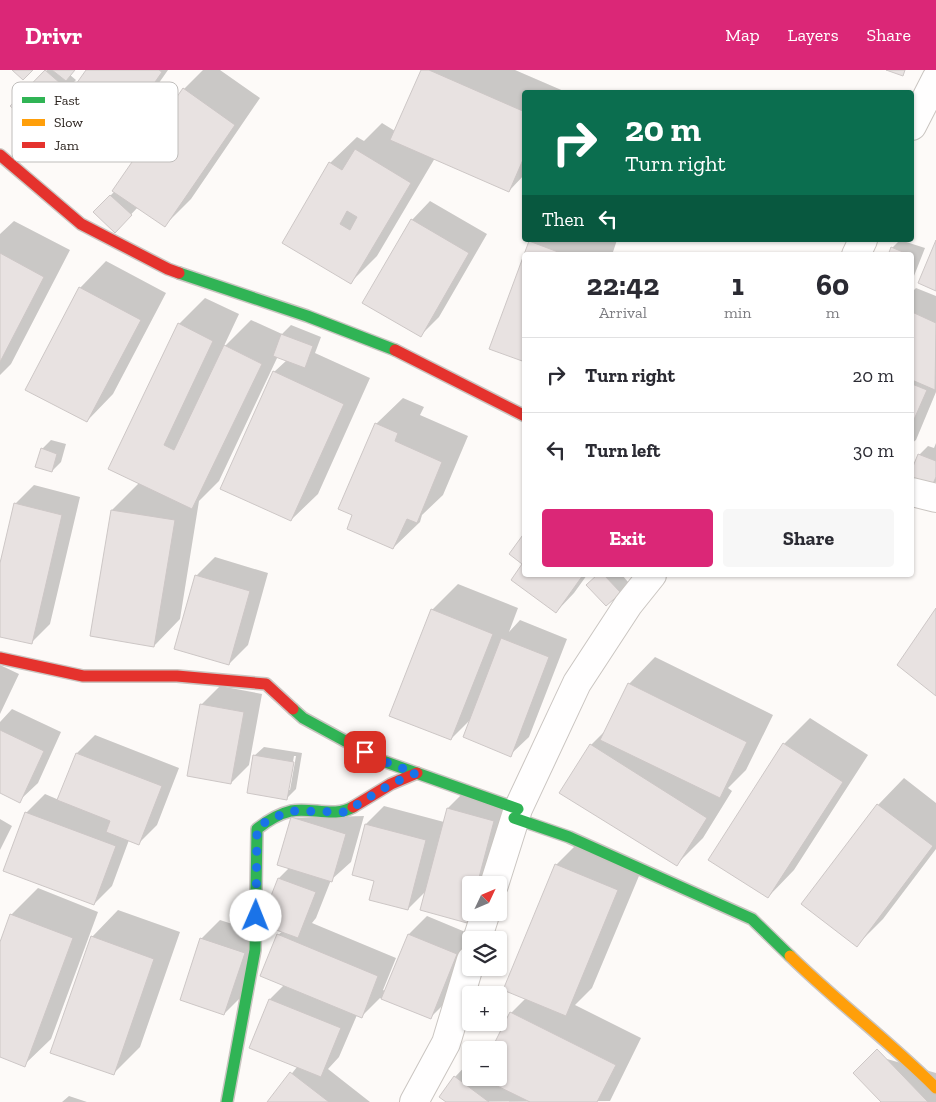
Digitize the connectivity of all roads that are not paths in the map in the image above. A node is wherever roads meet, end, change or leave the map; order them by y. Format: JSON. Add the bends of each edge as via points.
{"nodes":[{"id":1,"x":936,"y":79,"type":"edge"},
{"id":2,"x":914,"y":122,"type":"edge"},
{"id":3,"x":0,"y":155,"type":"edge"},
{"id":4,"x":522,"y":414,"type":"edge"},
{"id":5,"x":914,"y":492,"type":"edge"},
{"id":6,"x":936,"y":498,"type":"edge"},
{"id":7,"x":650,"y":577,"type":"edge"},
{"id":8,"x":0,"y":658,"type":"edge"},
{"id":9,"x":416,"y":773,"type":"junction"},
{"id":10,"x":516,"y":814,"type":"junction"},
{"id":11,"x":497,"y":876,"type":"edge"},
{"id":12,"x":466,"y":976,"type":"edge"},
{"id":13,"x":936,"y":1088,"type":"edge"},
{"id":14,"x":227,"y":1102,"type":"edge"},
{"id":15,"x":414,"y":1102,"type":"edge"}],
"edges":[{"from":1,"to":2,"type":"street"},
{"from":3,"to":4,"type":"street","via":[[81,224],[168,269],[307,316],[400,352]]},
{"from":5,"to":6,"type":"street"},
{"from":7,"to":10,"type":"street","via":[[577,683]]},
{"from":8,"to":9,"type":"street","via":[[83,676],[177,676],[266,684],[303,718],[380,760]]},
{"from":9,"to":10,"type":"street"},
{"from":9,"to":14,"type":"street","via":[[345,812],[292,811],[269,819],[257,829],[256,950]]},
{"from":10,"to":11,"type":"street"},
{"from":10,"to":13,"type":"street","via":[[752,919],[815,981],[906,1058]]},
{"from":12,"to":15,"type":"street","via":[[446,1043]]}]}
